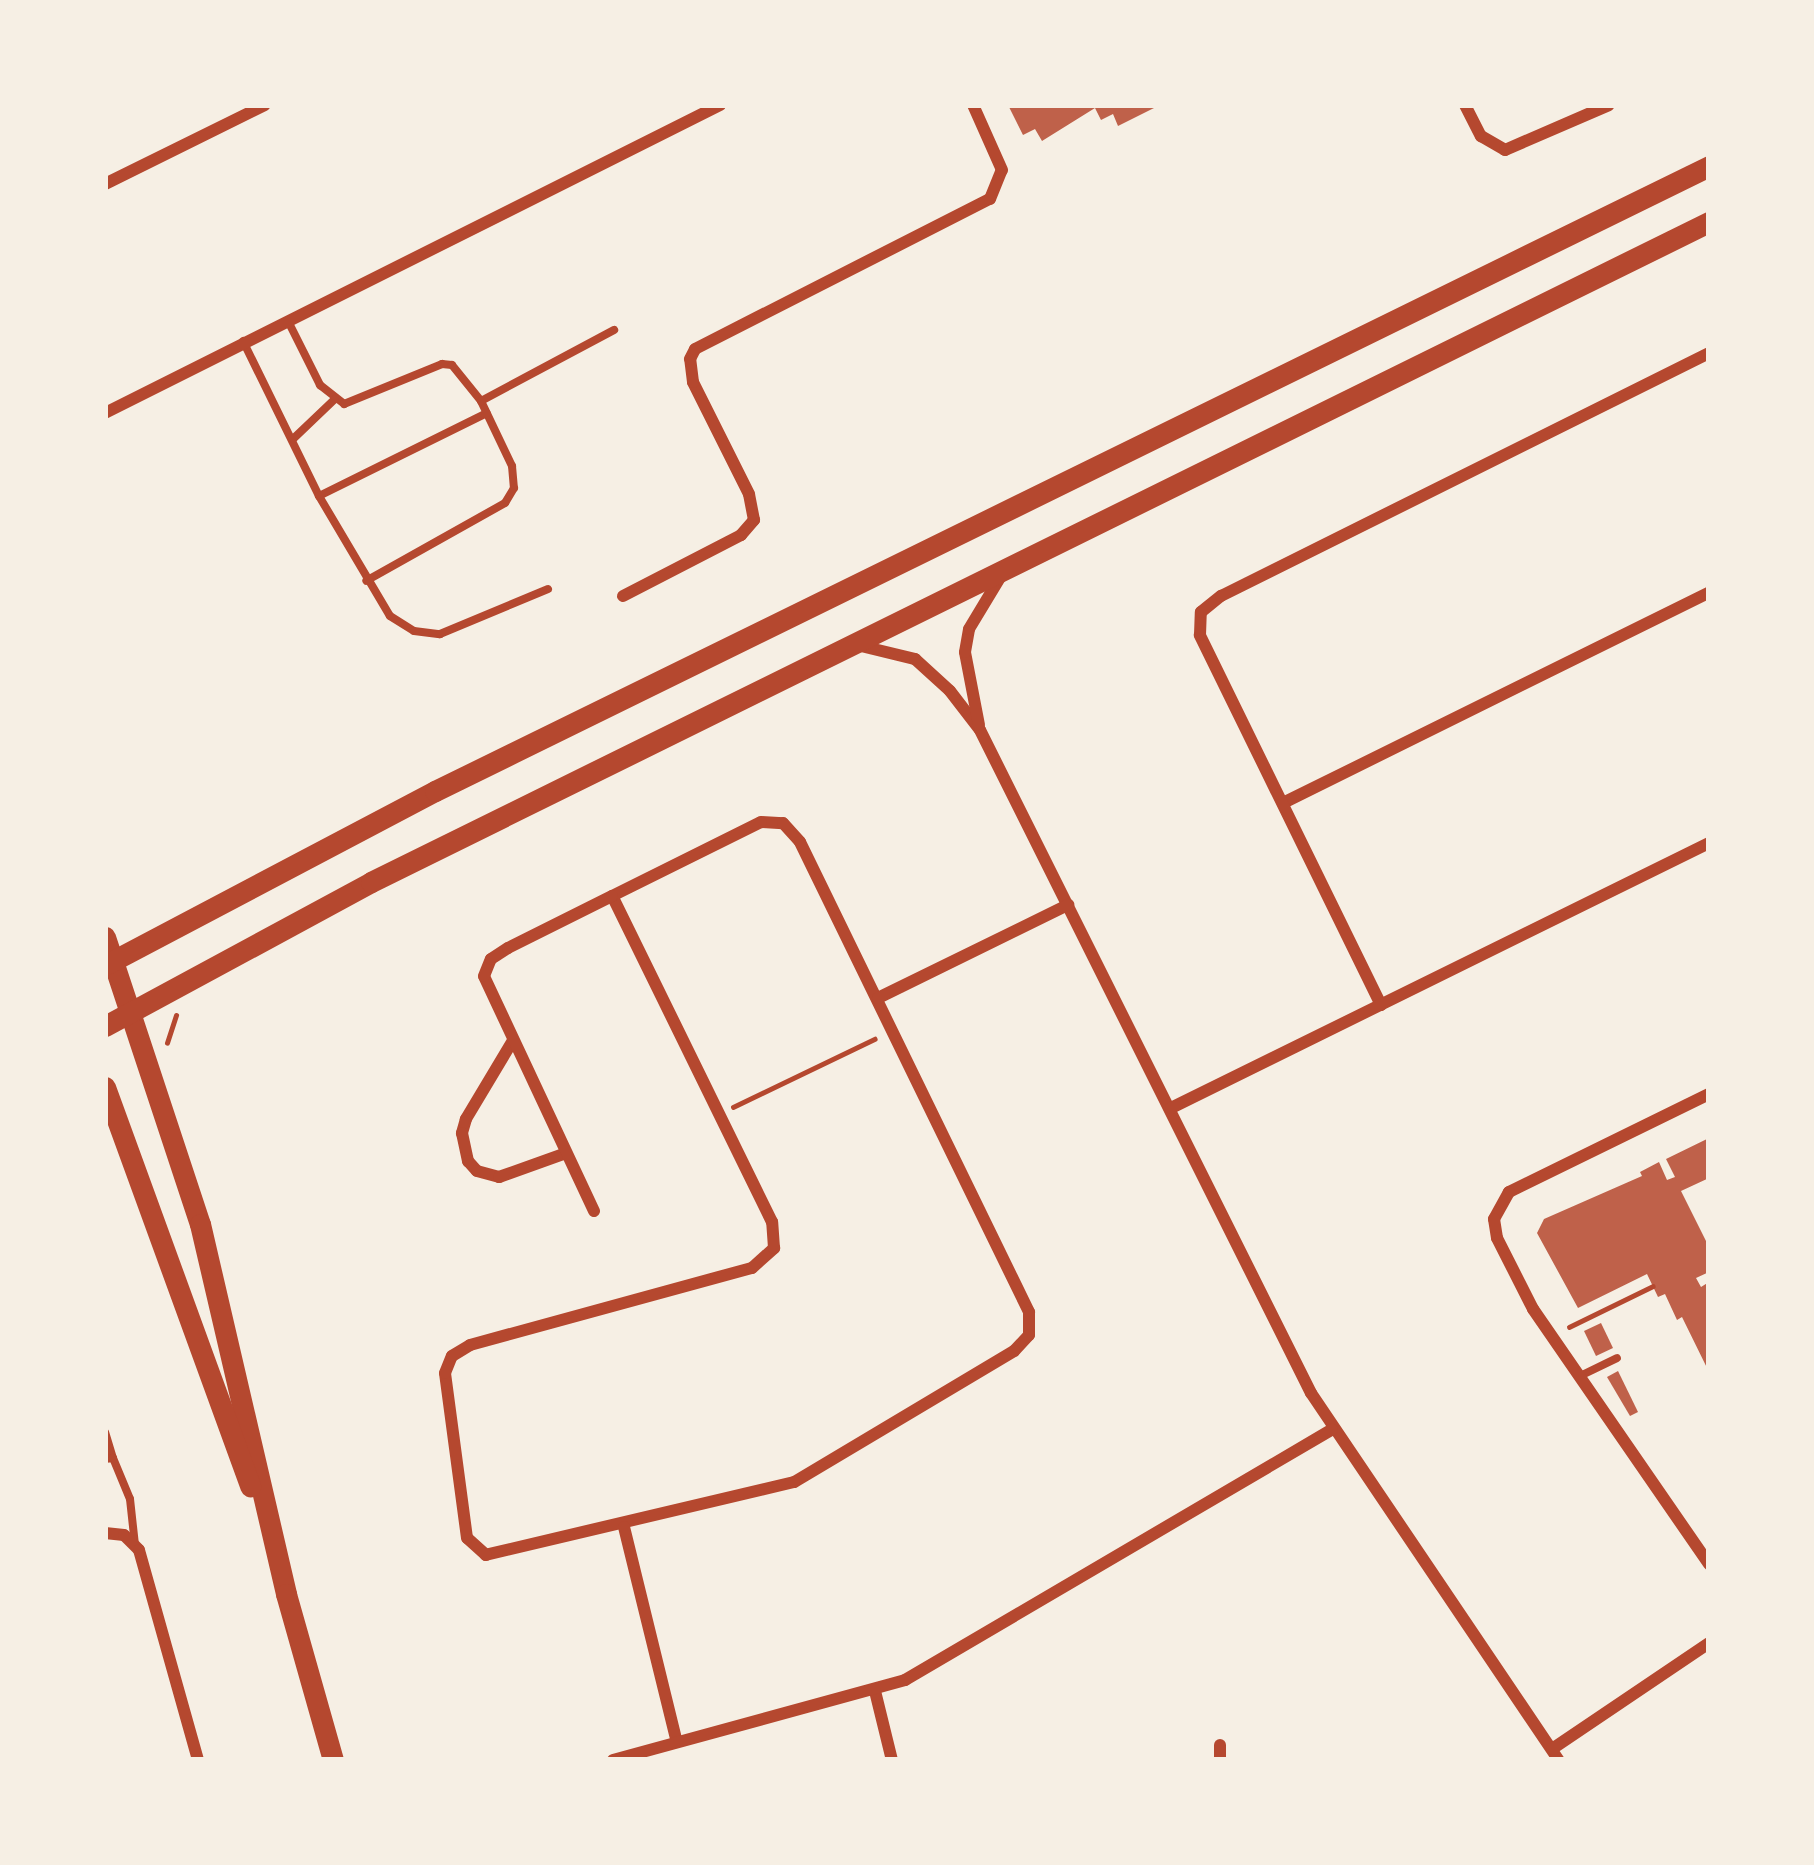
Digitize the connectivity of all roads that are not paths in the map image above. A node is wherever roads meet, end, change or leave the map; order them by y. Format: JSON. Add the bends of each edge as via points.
{"nodes":[{"id":1,"x":265,"y":105,"type":"edge"},
{"id":2,"x":720,"y":105,"type":"edge"},
{"id":3,"x":973,"y":105,"type":"edge"},
{"id":4,"x":1466,"y":105,"type":"edge"},
{"id":5,"x":1610,"y":105,"type":"edge"},
{"id":6,"x":1709,"y":166,"type":"edge"},
{"id":7,"x":105,"y":184,"type":"edge"},
{"id":8,"x":1709,"y":222,"type":"edge"},
{"id":9,"x":287,"y":319,"type":"junction"},
{"id":10,"x":614,"y":330,"type":"dead end"},
{"id":11,"x":243,"y":341,"type":"junction"},
{"id":12,"x":1709,"y":353,"type":"edge"},
{"id":13,"x":334,"y":400,"type":"junction"},
{"id":14,"x":481,"y":400,"type":"junction"},
{"id":15,"x":487,"y":412,"type":"junction"},
{"id":16,"x":105,"y":413,"type":"edge"},
{"id":17,"x":293,"y":439,"type":"junction"},
{"id":18,"x":319,"y":496,"type":"junction"},
{"id":19,"x":1005,"y":571,"type":"junction"},
{"id":20,"x":366,"y":581,"type":"junction"},
{"id":21,"x":548,"y":589,"type":"dead end"},
{"id":22,"x":1709,"y":592,"type":"edge"},
{"id":23,"x":622,"y":596,"type":"dead end"},
{"id":24,"x":856,"y":644,"type":"junction"},
{"id":25,"x":980,"y":730,"type":"junction"},
{"id":26,"x":1282,"y":802,"type":"junction"},
{"id":27,"x":1709,"y":843,"type":"edge"},
{"id":28,"x":612,"y":896,"type":"junction"},
{"id":29,"x":1068,"y":905,"type":"junction"},
{"id":30,"x":105,"y":937,"type":"edge"},
{"id":31,"x":109,"y":962,"type":"edge"},
{"id":32,"x":878,"y":998,"type":"junction"},
{"id":33,"x":1382,"y":1005,"type":"junction"},
{"id":34,"x":132,"y":1012,"type":"junction"},
{"id":35,"x":105,"y":1026,"type":"edge"},
{"id":36,"x":512,"y":1042,"type":"junction"},
{"id":37,"x":105,"y":1088,"type":"edge"},
{"id":38,"x":1709,"y":1094,"type":"edge"},
{"id":39,"x":1171,"y":1108,"type":"junction"},
{"id":40,"x":566,"y":1153,"type":"junction"},
{"id":41,"x":594,"y":1211,"type":"dead end"},
{"id":42,"x":1616,"y":1358,"type":"dead end"},
{"id":43,"x":1579,"y":1376,"type":"junction"},
{"id":44,"x":1332,"y":1430,"type":"junction"},
{"id":45,"x":105,"y":1432,"type":"edge"},
{"id":46,"x":109,"y":1459,"type":"edge"},
{"id":47,"x":624,"y":1527,"type":"junction"},
{"id":48,"x":105,"y":1533,"type":"edge"},
{"id":49,"x":135,"y":1545,"type":"junction"},
{"id":50,"x":1709,"y":1564,"type":"edge"},
{"id":51,"x":286,"y":1594,"type":"junction"},
{"id":52,"x":1709,"y":1643,"type":"edge"},
{"id":53,"x":875,"y":1691,"type":"junction"},
{"id":54,"x":677,"y":1742,"type":"junction"},
{"id":55,"x":1556,"y":1755,"type":"edge"},
{"id":56,"x":198,"y":1760,"type":"edge"},
{"id":57,"x":333,"y":1760,"type":"edge"},
{"id":58,"x":613,"y":1760,"type":"edge"},
{"id":59,"x":892,"y":1760,"type":"edge"}],
"edges":[{"from":1,"to":7,"type":"street"},
{"from":2,"to":9,"type":"street"},
{"from":3,"to":23,"type":"street","via":[[1002,170],[990,199],[694,350],[693,382],[754,520],[741,535]]},
{"from":4,"to":5,"type":"street","via":[[1486,141],[1512,150]]},
{"from":6,"to":31,"type":"main road","via":[[456,780]]},
{"from":8,"to":19,"type":"main road"},
{"from":9,"to":11,"type":"street"},
{"from":9,"to":13,"type":"lane"},
{"from":10,"to":14,"type":"lane"},
{"from":11,"to":16,"type":"street"},
{"from":11,"to":17,"type":"lane"},
{"from":12,"to":26,"type":"street","via":[[1206,605],[1200,635]]},
{"from":13,"to":14,"type":"lane","via":[[354,404],[442,364],[460,371]]},
{"from":13,"to":17,"type":"lane"},
{"from":14,"to":15,"type":"lane"},
{"from":15,"to":18,"type":"lane"},
{"from":15,"to":20,"type":"lane","via":[[512,466],[512,495]]},
{"from":17,"to":18,"type":"lane"},
{"from":18,"to":20,"type":"lane"},
{"from":19,"to":24,"type":"main road"},
{"from":19,"to":25,"type":"street","via":[[969,628],[965,652]]},
{"from":20,"to":21,"type":"lane","via":[[390,616],[414,632],[440,634]]},
{"from":22,"to":26,"type":"street"},
{"from":24,"to":25,"type":"street","via":[[915,659]]},
{"from":24,"to":34,"type":"main road","via":[[370,882]]},
{"from":25,"to":29,"type":"street"},
{"from":26,"to":33,"type":"street"},
{"from":27,"to":33,"type":"street"},
{"from":28,"to":32,"type":"street","via":[[761,822],[782,823],[800,842]]},
{"from":28,"to":36,"type":"street","via":[[490,959],[487,993]]},
{"from":28,"to":47,"type":"street","via":[[772,1222],[774,1248],[752,1268],[470,1345],[452,1356],[445,1373],[475,1550],[505,1554]]},
{"from":29,"to":32,"type":"street"},
{"from":29,"to":39,"type":"street"},
{"from":30,"to":31,"type":"main road"},
{"from":31,"to":34,"type":"main road"},
{"from":32,"to":47,"type":"street","via":[[1029,1312],[1029,1335],[1014,1352],[817,1472]]},
{"from":33,"to":39,"type":"street"},
{"from":34,"to":35,"type":"main road"},
{"from":34,"to":51,"type":"main road","via":[[204,1241]]},
{"from":36,"to":40,"type":"street"},
{"from":36,"to":40,"type":"street","via":[[466,1119],[468,1161],[500,1177]]},
{"from":37,"to":51,"type":"main road"},
{"from":38,"to":43,"type":"street","via":[[1519,1187],[1496,1210],[1497,1238]]},
{"from":39,"to":44,"type":"street"},
{"from":40,"to":41,"type":"street"},
{"from":42,"to":43,"type":"lane"},
{"from":43,"to":50,"type":"street"},
{"from":44,"to":53,"type":"street"},
{"from":44,"to":55,"type":"street"},
{"from":45,"to":46,"type":"lane"},
{"from":46,"to":49,"type":"lane","via":[[135,1517]]},
{"from":47,"to":54,"type":"street"},
{"from":48,"to":49,"type":"street"},
{"from":49,"to":56,"type":"street"},
{"from":51,"to":57,"type":"main road"},
{"from":52,"to":55,"type":"street"},
{"from":53,"to":54,"type":"street"},
{"from":53,"to":59,"type":"street"},
{"from":54,"to":58,"type":"street"}]}
